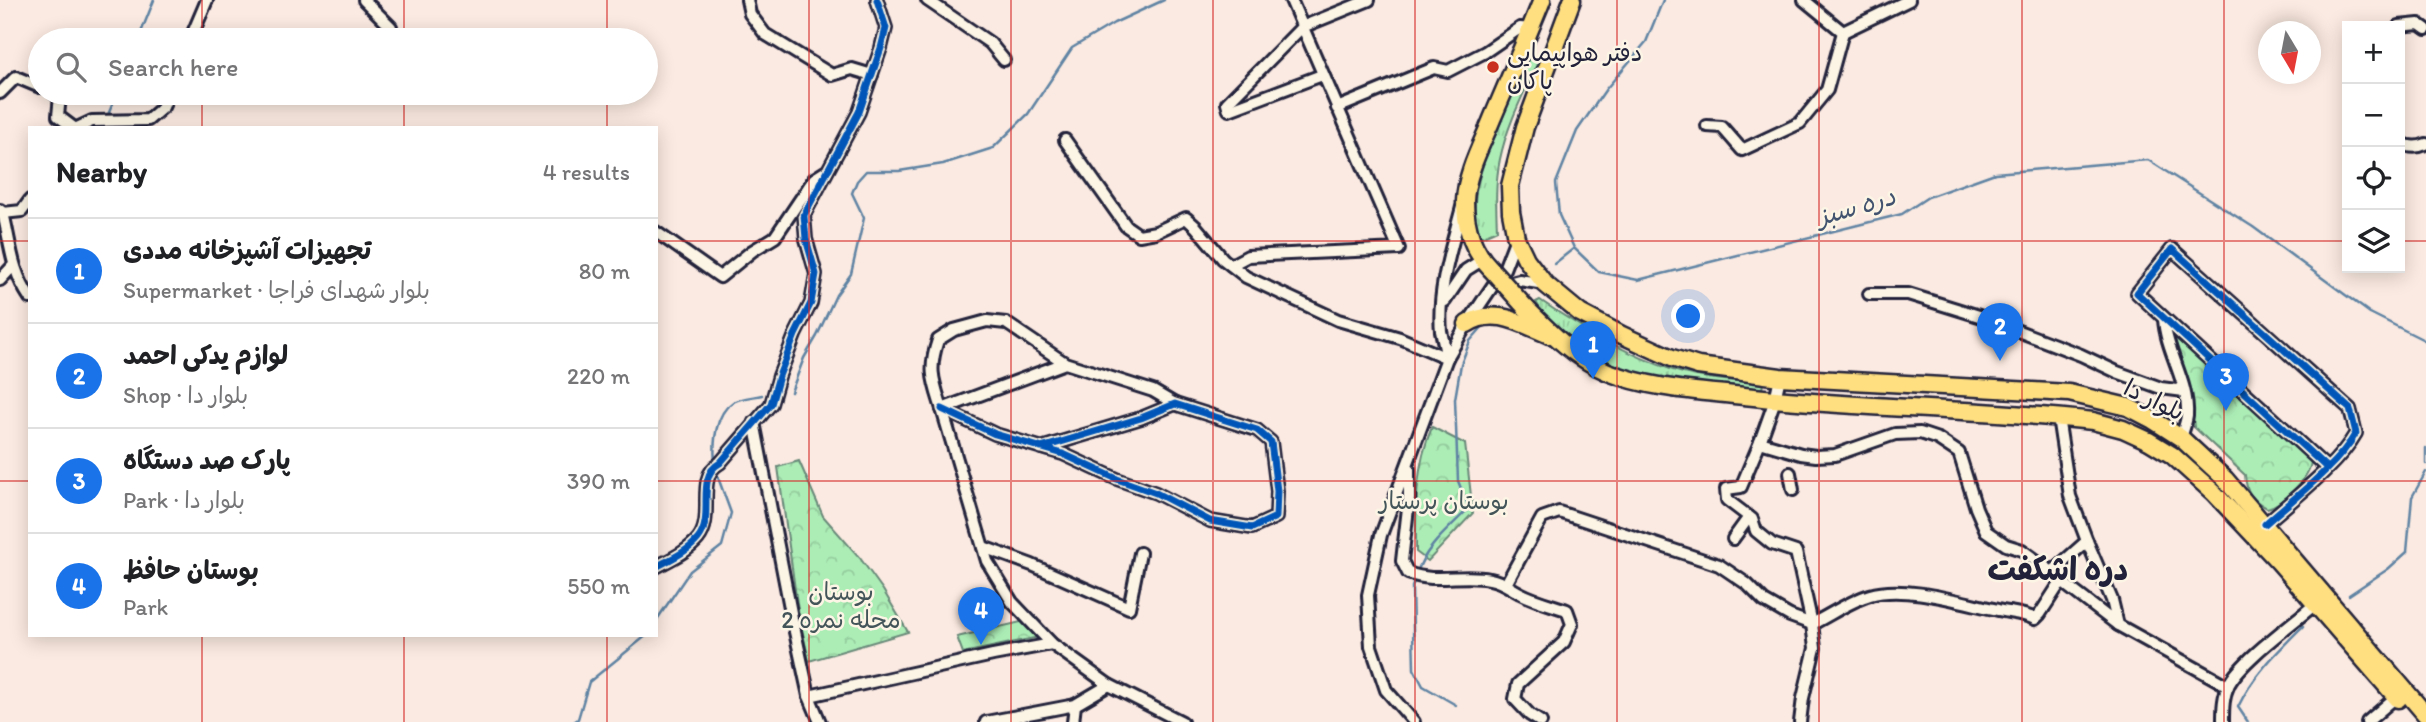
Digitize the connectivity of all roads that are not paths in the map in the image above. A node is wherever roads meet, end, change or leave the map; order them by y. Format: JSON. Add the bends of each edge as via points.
{"nodes":[{"id":1,"x":206,"y":0,"type":"edge"},
{"id":2,"x":364,"y":0,"type":"edge"},
{"id":3,"x":747,"y":0,"type":"edge"},
{"id":4,"x":877,"y":0,"type":"edge"},
{"id":5,"x":927,"y":0,"type":"edge"},
{"id":6,"x":1291,"y":0,"type":"edge"},
{"id":7,"x":1369,"y":0,"type":"edge"},
{"id":8,"x":1542,"y":0,"type":"edge"},
{"id":9,"x":1572,"y":0,"type":"edge"},
{"id":10,"x":1804,"y":0,"type":"edge"},
{"id":11,"x":1909,"y":0,"type":"edge"},
{"id":12,"x":2405,"y":25,"type":"edge"},
{"id":13,"x":1301,"y":27,"type":"junction"},
{"id":14,"x":195,"y":28,"type":"edge"},
{"id":15,"x":390,"y":28,"type":"edge"},
{"id":16,"x":1530,"y":29,"type":"junction"},
{"id":17,"x":2426,"y":29,"type":"edge"},
{"id":18,"x":1843,"y":33,"type":"junction"},
{"id":19,"x":1004,"y":60,"type":"dead end"},
{"id":20,"x":872,"y":75,"type":"junction"},
{"id":21,"x":1322,"y":75,"type":"junction"},
{"id":22,"x":28,"y":82,"type":"edge"},
{"id":23,"x":0,"y":93,"type":"edge"},
{"id":24,"x":59,"y":105,"type":"edge"},
{"id":25,"x":164,"y":105,"type":"edge"},
{"id":26,"x":1337,"y":108,"type":"junction"},
{"id":27,"x":1707,"y":125,"type":"dead end"},
{"id":28,"x":72,"y":126,"type":"edge"},
{"id":29,"x":80,"y":126,"type":"edge"},
{"id":30,"x":1065,"y":140,"type":"dead end"},
{"id":31,"x":2426,"y":144,"type":"edge"},
{"id":32,"x":2405,"y":146,"type":"edge"},
{"id":33,"x":827,"y":171,"type":"junction"},
{"id":34,"x":1465,"y":197,"type":"junction"},
{"id":35,"x":1,"y":212,"type":"edge"},
{"id":36,"x":26,"y":212,"type":"edge"},
{"id":37,"x":658,"y":233,"type":"edge"},
{"id":38,"x":1516,"y":238,"type":"junction"},
{"id":39,"x":1231,"y":265,"type":"junction"},
{"id":40,"x":13,"y":266,"type":"junction"},
{"id":41,"x":1491,"y":274,"type":"junction"},
{"id":42,"x":0,"y":280,"type":"edge"},
{"id":43,"x":1545,"y":284,"type":"junction"},
{"id":44,"x":28,"y":294,"type":"edge"},
{"id":45,"x":1869,"y":294,"type":"dead end"},
{"id":46,"x":1442,"y":307,"type":"junction"},
{"id":47,"x":2164,"y":319,"type":"junction"},
{"id":48,"x":1467,"y":324,"type":"junction"},
{"id":49,"x":1559,"y":339,"type":"junction"},
{"id":50,"x":1447,"y":358,"type":"junction"},
{"id":51,"x":1065,"y":363,"type":"junction"},
{"id":52,"x":1780,"y":377,"type":"junction"},
{"id":53,"x":2184,"y":391,"type":"junction"},
{"id":54,"x":1775,"y":400,"type":"junction"},
{"id":55,"x":1175,"y":404,"type":"junction"},
{"id":56,"x":942,"y":408,"type":"junction"},
{"id":57,"x":2058,"y":417,"type":"junction"},
{"id":58,"x":754,"y":422,"type":"junction"},
{"id":59,"x":2181,"y":438,"type":"junction"},
{"id":60,"x":1760,"y":442,"type":"junction"},
{"id":61,"x":1041,"y":448,"type":"junction"},
{"id":62,"x":1409,"y":462,"type":"junction"},
{"id":63,"x":2326,"y":468,"type":"junction"},
{"id":64,"x":1790,"y":473,"type":"dead end"},
{"id":65,"x":1793,"y":490,"type":"dead end"},
{"id":66,"x":1749,"y":517,"type":"junction"},
{"id":67,"x":2265,"y":524,"type":"junction"},
{"id":68,"x":1733,"y":539,"type":"dead end"},
{"id":69,"x":2087,"y":541,"type":"junction"},
{"id":70,"x":983,"y":547,"type":"junction"},
{"id":71,"x":1140,"y":553,"type":"dead end"},
{"id":72,"x":2286,"y":560,"type":"junction"},
{"id":73,"x":658,"y":566,"type":"edge"},
{"id":74,"x":2053,"y":572,"type":"junction"},
{"id":75,"x":2060,"y":583,"type":"junction"},
{"id":76,"x":1506,"y":584,"type":"junction"},
{"id":77,"x":2314,"y":605,"type":"junction"},
{"id":78,"x":1812,"y":624,"type":"junction"},
{"id":79,"x":2118,"y":625,"type":"junction"},
{"id":80,"x":1052,"y":644,"type":"junction"},
{"id":81,"x":1109,"y":685,"type":"junction"},
{"id":82,"x":2228,"y":686,"type":"junction"},
{"id":83,"x":809,"y":696,"type":"junction"},
{"id":84,"x":2396,"y":697,"type":"junction"},
{"id":85,"x":1075,"y":705,"type":"junction"},
{"id":86,"x":2426,"y":715,"type":"edge"},
{"id":87,"x":820,"y":722,"type":"edge"},
{"id":88,"x":986,"y":722,"type":"edge"},
{"id":89,"x":1073,"y":722,"type":"edge"},
{"id":90,"x":1182,"y":722,"type":"edge"},
{"id":91,"x":1414,"y":722,"type":"edge"},
{"id":92,"x":1541,"y":722,"type":"edge"},
{"id":93,"x":1800,"y":722,"type":"edge"},
{"id":94,"x":2223,"y":722,"type":"edge"},
{"id":95,"x":2367,"y":722,"type":"edge"},
{"id":96,"x":2418,"y":722,"type":"edge"}],
"edges":[{"from":1,"to":14,"type":"street"},
{"from":2,"to":15,"type":"street"},
{"from":3,"to":20,"type":"street","via":[[750,14],[765,34],[832,75],[852,68]]},
{"from":4,"to":20,"type":"street","via":[[886,27]]},
{"from":5,"to":19,"type":"street","via":[[990,43]]},
{"from":6,"to":13,"type":"street"},
{"from":7,"to":13,"type":"street"},
{"from":8,"to":16,"type":"main road"},
{"from":9,"to":38,"type":"main road","via":[[1517,156],[1510,186]]},
{"from":10,"to":18,"type":"street"},
{"from":11,"to":18,"type":"street"},
{"from":12,"to":17,"type":"street","via":[[2418,24]]},
{"from":13,"to":21,"type":"street"},
{"from":13,"to":21,"type":"street","via":[[1227,103],[1229,110]]},
{"from":16,"to":26,"type":"street","via":[[1520,28],[1448,71],[1434,68]]},
{"from":16,"to":34,"type":"main road","via":[[1475,161]]},
{"from":18,"to":27,"type":"street","via":[[1827,90],[1800,123],[1742,150],[1721,127]]},
{"from":20,"to":33,"type":"street","via":[[859,112]]},
{"from":21,"to":26,"type":"street"},
{"from":22,"to":23,"type":"street","via":[[16,77]]},
{"from":24,"to":28,"type":"street","via":[[58,116]]},
{"from":25,"to":29,"type":"street","via":[[148,120],[92,121]]},
{"from":26,"to":39,"type":"street","via":[[1399,249],[1248,256]]},
{"from":30,"to":39,"type":"street","via":[[1126,226],[1139,235],[1147,234],[1186,218]]},
{"from":31,"to":32,"type":"street"},
{"from":33,"to":37,"type":"street","via":[[814,179],[775,237],[720,277]]},
{"from":33,"to":58,"type":"street","via":[[804,215],[816,274],[811,303],[771,404]]},
{"from":34,"to":41,"type":"main road","via":[[1471,240]]},
{"from":34,"to":46,"type":"street"},
{"from":35,"to":36,"type":"street"},
{"from":35,"to":40,"type":"street"},
{"from":38,"to":41,"type":"street","via":[[1504,269]]},
{"from":38,"to":43,"type":"main road","name":"بلوار دا"},
{"from":39,"to":50,"type":"street","via":[[1338,320],[1401,338]]},
{"from":40,"to":42,"type":"street"},
{"from":40,"to":44,"type":"street"},
{"from":41,"to":43,"type":"street"},
{"from":41,"to":46,"type":"street","via":[[1466,270]]},
{"from":41,"to":48,"type":"street"},
{"from":41,"to":49,"type":"main road","bridge":true},
{"from":43,"to":52,"type":"main road","name":"بلوار دا","via":[[1580,313],[1672,358]]},
{"from":45,"to":53,"type":"street","via":[[1908,294],[1979,316],[2161,388]]},
{"from":46,"to":50,"type":"street"},
{"from":47,"to":53,"type":"street"},
{"from":47,"to":63,"type":"street"},
{"from":47,"to":63,"type":"street","via":[[2137,293],[2172,249],[2350,409],[2356,433],[2348,448]]},
{"from":48,"to":49,"type":"main road","via":[[1478,316],[1499,315]]},
{"from":48,"to":50,"type":"street"},
{"from":49,"to":54,"type":"main road","name":"بلوار دا","via":[[1608,372],[1637,381]]},
{"from":50,"to":62,"type":"street"},
{"from":51,"to":55,"type":"street","via":[[1153,391]]},
{"from":51,"to":56,"type":"street"},
{"from":51,"to":56,"type":"street","via":[[1006,323],[987,321],[954,330],[938,340],[931,362]]},
{"from":52,"to":54,"type":"street"},
{"from":52,"to":59,"type":"main road","name":"بلوار دا","via":[[2069,393],[2127,407]]},
{"from":53,"to":59,"type":"street","via":[[2187,417]]},
{"from":54,"to":57,"type":"main road","name":"بلوار دا"},
{"from":54,"to":60,"type":"street"},
{"from":55,"to":61,"type":"street"},
{"from":55,"to":61,"type":"street","via":[[1256,430],[1271,442],[1276,517],[1252,528],[1210,521],[1156,493]]},
{"from":56,"to":61,"type":"street","via":[[995,434]]},
{"from":56,"to":70,"type":"street"},
{"from":57,"to":69,"type":"street","via":[[2070,496]]},
{"from":57,"to":72,"type":"main road","name":"بلوار دا","via":[[2123,429],[2172,455]]},
{"from":58,"to":73,"type":"street","via":[[707,476],[707,513],[700,538]]},
{"from":58,"to":83,"type":"street"},
{"from":59,"to":67,"type":"main road","name":"بلوار دا"},
{"from":60,"to":66,"type":"street","via":[[1741,487],[1726,489],[1727,500]]},
{"from":60,"to":74,"type":"street","via":[[1816,456],[1835,455],[1895,434],[1920,433],[1938,439],[1959,453],[1986,531]]},
{"from":62,"to":76,"type":"street","via":[[1402,561],[1408,573],[1422,579],[1470,576]]},
{"from":62,"to":91,"type":"street","via":[[1381,535],[1368,595],[1371,646],[1386,690]]},
{"from":63,"to":67,"type":"street"},
{"from":64,"to":65,"type":"street"},
{"from":66,"to":68,"type":"street"},
{"from":66,"to":78,"type":"street","via":[[1756,531],[1772,544],[1796,552]]},
{"from":67,"to":72,"type":"main road","name":"بلوار دا"},
{"from":69,"to":74,"type":"street"},
{"from":69,"to":79,"type":"street"},
{"from":70,"to":71,"type":"street","via":[[1129,608]]},
{"from":70,"to":80,"type":"street","via":[[1012,602]]},
{"from":72,"to":77,"type":"main road","name":"بلوار دا"},
{"from":72,"to":86,"type":"main road","name":"بلوار دا"},
{"from":74,"to":75,"type":"street"},
{"from":75,"to":78,"type":"street","via":[[2035,619],[1963,601],[1886,592],[1869,595]]},
{"from":75,"to":79,"type":"street"},
{"from":76,"to":78,"type":"street","via":[[1542,518],[1559,512],[1719,565],[1765,601]]},
{"from":76,"to":92,"type":"street","via":[[1567,610],[1572,624],[1564,642],[1518,684],[1516,699]]},
{"from":77,"to":82,"type":"street","via":[[2240,669]]},
{"from":77,"to":84,"type":"main road","name":"بلوار دا"},
{"from":78,"to":93,"type":"street","via":[[1815,648]]},
{"from":79,"to":82,"type":"street"},
{"from":80,"to":81,"type":"street"},
{"from":80,"to":83,"type":"street"},
{"from":81,"to":85,"type":"street"},
{"from":81,"to":90,"type":"street"},
{"from":82,"to":94,"type":"street"},
{"from":83,"to":87,"type":"street"},
{"from":84,"to":95,"type":"street"},
{"from":84,"to":96,"type":"main road","name":"بلوار دا"},
{"from":85,"to":88,"type":"street"},
{"from":85,"to":89,"type":"street"}]}
